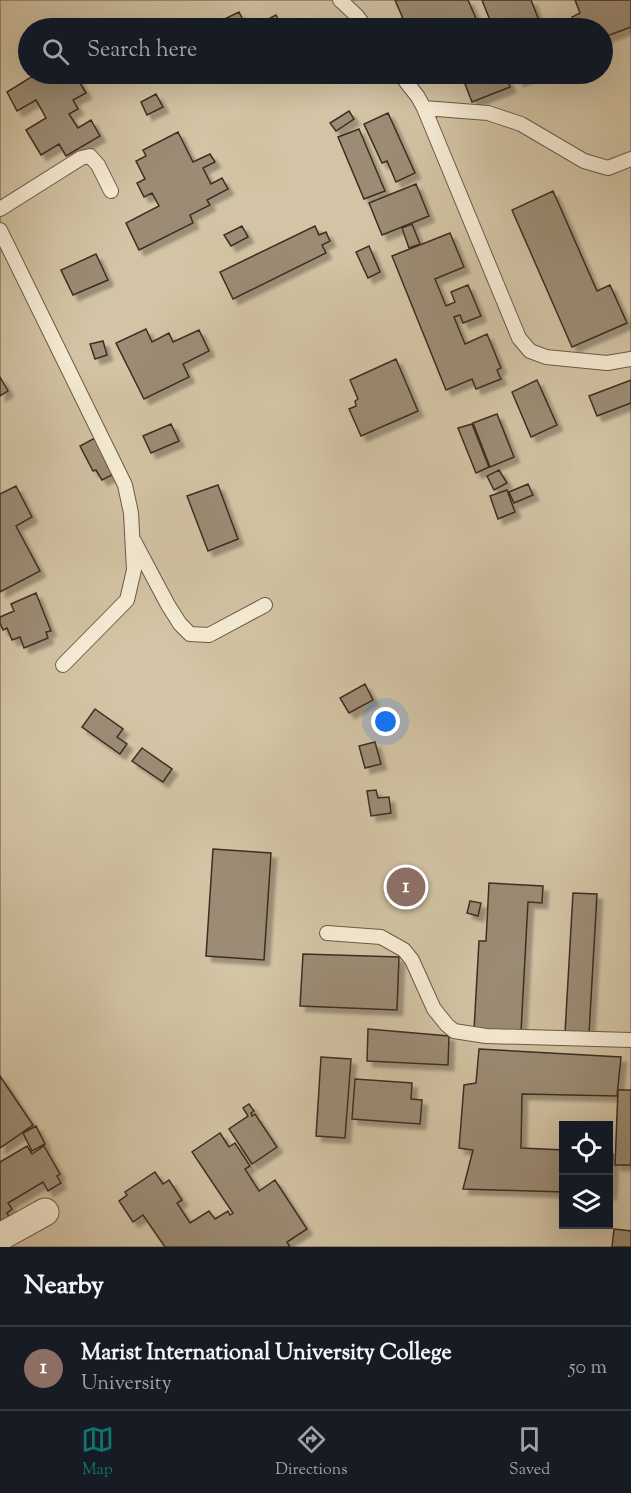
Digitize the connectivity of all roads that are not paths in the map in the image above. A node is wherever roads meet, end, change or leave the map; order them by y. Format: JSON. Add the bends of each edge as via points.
{"nodes":[{"id":1,"x":340,"y":0,"type":"edge"},
{"id":2,"x":358,"y":18,"type":"edge"},
{"id":3,"x":408,"y":84,"type":"edge"},
{"id":4,"x":424,"y":108,"type":"junction"},
{"id":5,"x":631,"y":159,"type":"edge"},
{"id":6,"x":111,"y":190,"type":"dead end"},
{"id":7,"x":0,"y":209,"type":"edge"},
{"id":8,"x":0,"y":230,"type":"edge"},
{"id":9,"x":631,"y":359,"type":"edge"},
{"id":10,"x":132,"y":536,"type":"junction"},
{"id":11,"x":265,"y":605,"type":"dead end"},
{"id":12,"x":63,"y":665,"type":"dead end"},
{"id":13,"x":327,"y":933,"type":"dead end"},
{"id":14,"x":631,"y":1040,"type":"edge"},
{"id":15,"x":45,"y":1212,"type":"dead end"},
{"id":16,"x":0,"y":1237,"type":"edge"}],
"edges":[{"from":1,"to":2,"type":"lane"},
{"from":3,"to":4,"type":"lane"},
{"from":4,"to":5,"type":"lane","via":[[488,113],[521,124],[585,161],[608,168]]},
{"from":4,"to":9,"type":"lane","via":[[519,338],[530,351],[546,357],[607,363]]},
{"from":6,"to":7,"type":"lane","via":[[90,156]]},
{"from":8,"to":10,"type":"lane","via":[[125,484]]},
{"from":10,"to":11,"type":"lane","via":[[168,605],[190,634],[209,635]]},
{"from":10,"to":12,"type":"lane","via":[[134,570],[128,600]]},
{"from":13,"to":14,"type":"lane","via":[[381,937],[404,950],[434,1009],[454,1031],[486,1036]]},
{"from":15,"to":16,"type":"street"}]}
